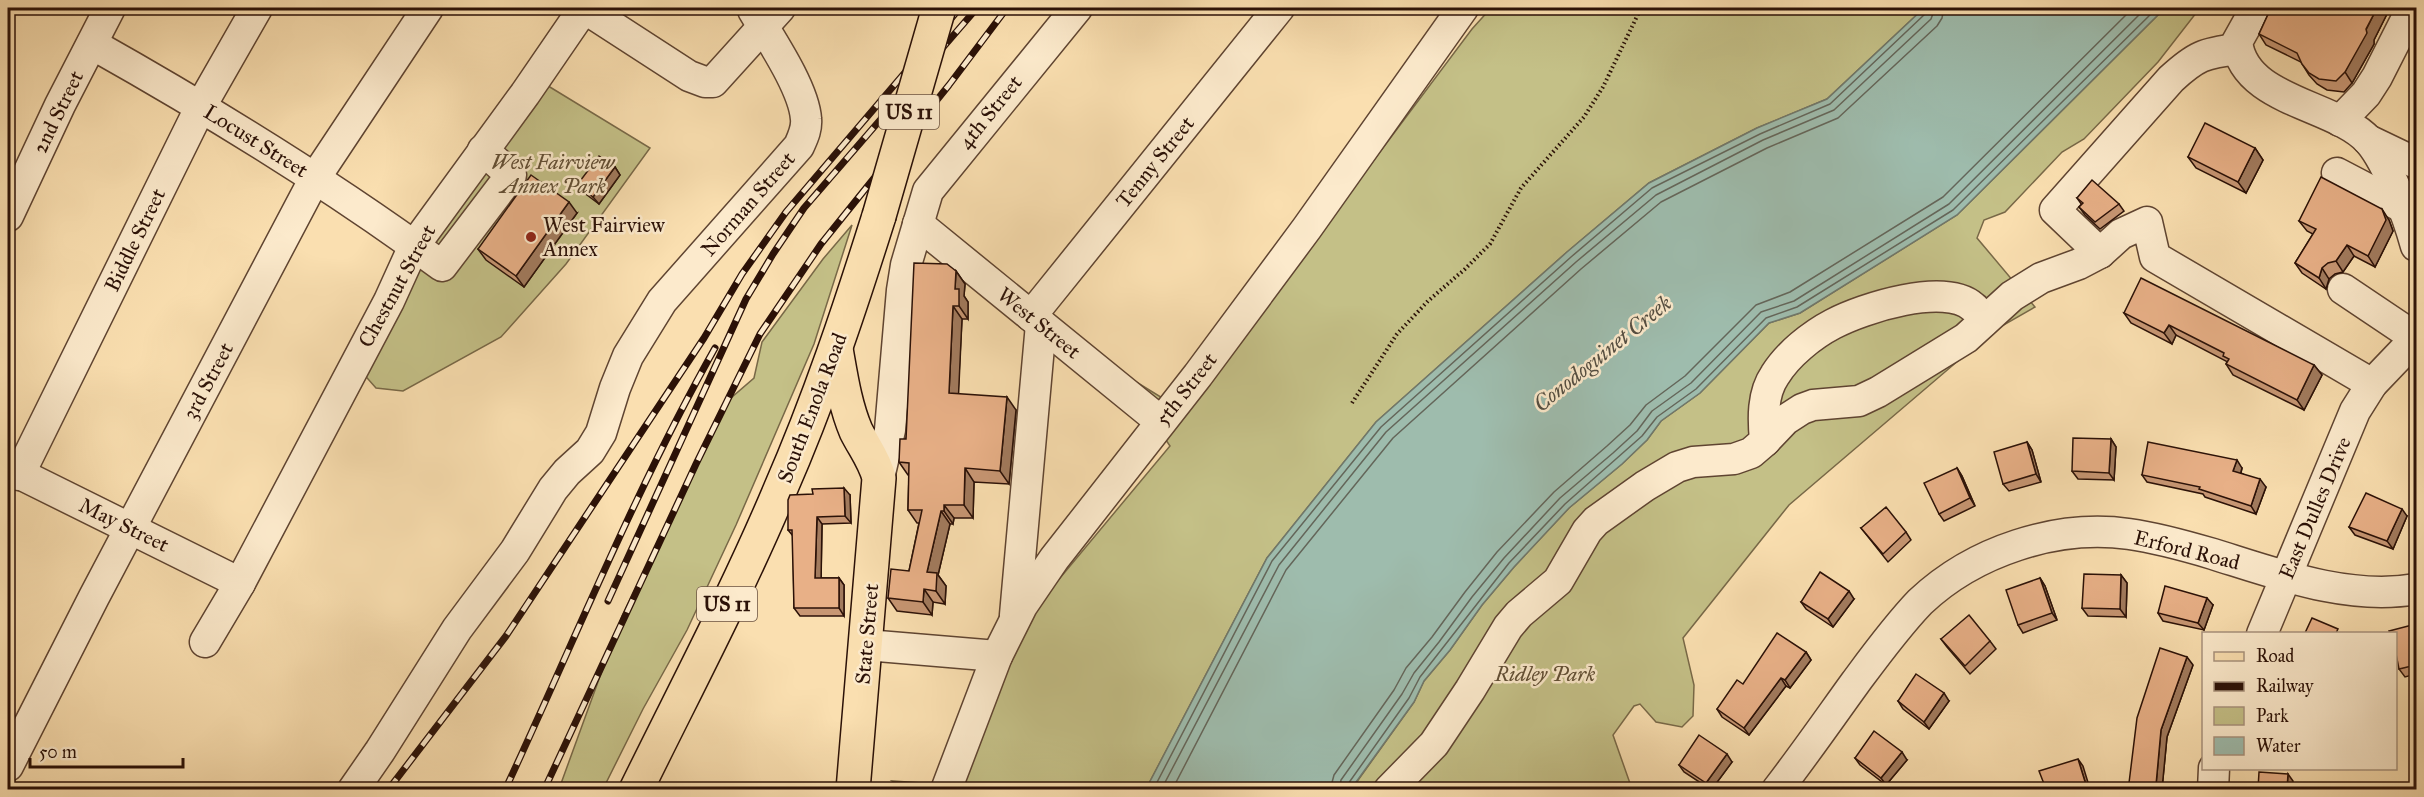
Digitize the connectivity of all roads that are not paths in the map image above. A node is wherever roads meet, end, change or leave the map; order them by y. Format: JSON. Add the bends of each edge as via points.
{"nodes":[{"id":1,"x":110,"y":8,"type":"edge"},
{"id":2,"x":257,"y":8,"type":"edge"},
{"id":3,"x":428,"y":8,"type":"edge"},
{"id":4,"x":584,"y":8,"type":"edge"},
{"id":5,"x":939,"y":8,"type":"edge"},
{"id":6,"x":1077,"y":8,"type":"edge"},
{"id":7,"x":1279,"y":8,"type":"edge"},
{"id":8,"x":2256,"y":8,"type":"edge"},
{"id":9,"x":2412,"y":8,"type":"edge"},
{"id":10,"x":1456,"y":10,"type":"edge"},
{"id":11,"x":764,"y":13,"type":"edge"},
{"id":12,"x":92,"y":44,"type":"junction"},
{"id":13,"x":2238,"y":49,"type":"junction"},
{"id":14,"x":201,"y":106,"type":"junction"},
{"id":15,"x":2340,"y":121,"type":"junction"},
{"id":16,"x":2368,"y":140,"type":"junction"},
{"id":17,"x":2416,"y":163,"type":"edge"},
{"id":18,"x":2337,"y":173,"type":"dead end"},
{"id":19,"x":315,"y":178,"type":"junction"},
{"id":20,"x":2402,"y":207,"type":"junction"},
{"id":21,"x":8,"y":216,"type":"edge"},
{"id":22,"x":918,"y":224,"type":"junction"},
{"id":23,"x":414,"y":246,"type":"junction"},
{"id":24,"x":2416,"y":246,"type":"edge"},
{"id":25,"x":2100,"y":252,"type":"junction"},
{"id":26,"x":2343,"y":289,"type":"dead end"},
{"id":27,"x":1036,"y":320,"type":"junction"},
{"id":28,"x":1983,"y":322,"type":"junction"},
{"id":29,"x":2416,"y":338,"type":"edge"},
{"id":30,"x":836,"y":347,"type":"junction"},
{"id":31,"x":2372,"y":384,"type":"junction"},
{"id":32,"x":811,"y":415,"type":"junction"},
{"id":33,"x":1160,"y":421,"type":"junction"},
{"id":34,"x":1765,"y":441,"type":"junction"},
{"id":35,"x":874,"y":466,"type":"junction"},
{"id":36,"x":13,"y":471,"type":"edge"},
{"id":37,"x":131,"y":528,"type":"junction"},
{"id":38,"x":2287,"y":576,"type":"junction"},
{"id":39,"x":240,"y":583,"type":"junction"},
{"id":40,"x":2416,"y":589,"type":"edge"},
{"id":41,"x":1015,"y":618,"type":"junction"},
{"id":42,"x":2262,"y":632,"type":"edge"},
{"id":43,"x":205,"y":642,"type":"dead end"},
{"id":44,"x":866,"y":645,"type":"junction"},
{"id":45,"x":997,"y":656,"type":"junction"},
{"id":46,"x":8,"y":766,"type":"edge"},
{"id":47,"x":2214,"y":770,"type":"edge"},
{"id":48,"x":353,"y":789,"type":"edge"},
{"id":49,"x":636,"y":789,"type":"edge"},
{"id":50,"x":853,"y":789,"type":"edge"},
{"id":51,"x":946,"y":789,"type":"edge"},
{"id":52,"x":1389,"y":789,"type":"edge"},
{"id":53,"x":1778,"y":789,"type":"edge"},
{"id":54,"x":2213,"y":789,"type":"edge"}],
"edges":[{"from":1,"to":12,"type":"street","name":"2nd Street"},
{"from":2,"to":14,"type":"street","name":"Biddle Street"},
{"from":3,"to":19,"type":"street","name":"3rd Street"},
{"from":4,"to":11,"type":"street","via":[[671,65],[705,82],[713,82]]},
{"from":4,"to":23,"type":"street","name":"Chestnut Street"},
{"from":5,"to":30,"type":"main road","name":"South Enola Road","number":"US 11","bridge":true,"via":[[879,216]]},
{"from":6,"to":22,"type":"street","name":"4th Street","via":[[933,183]]},
{"from":7,"to":27,"type":"street","name":"Tenny Street"},
{"from":8,"to":13,"type":"street","via":[[2240,36]]},
{"from":9,"to":15,"type":"street","via":[[2366,94]]},
{"from":10,"to":33,"type":"street","name":"5th Street","via":[[1308,228]]},
{"from":11,"to":48,"type":"street","name":"Norman Street","via":[[801,97],[806,119],[799,146],[662,301],[628,356],[601,433],[590,451],[553,489]]},
{"from":12,"to":14,"type":"street","name":"Locust Street"},
{"from":12,"to":21,"type":"street","name":"2nd Street"},
{"from":13,"to":15,"type":"street","via":[[2250,72],[2272,90]]},
{"from":13,"to":25,"type":"street","via":[[2209,52],[2191,61],[2133,120],[2055,210]]},
{"from":14,"to":19,"type":"street","name":"Locust Street"},
{"from":14,"to":36,"type":"street","name":"Biddle Street"},
{"from":15,"to":16,"type":"street"},
{"from":16,"to":17,"type":"street"},
{"from":16,"to":20,"type":"street"},
{"from":18,"to":20,"type":"street"},
{"from":19,"to":23,"type":"street","name":"Locust Street"},
{"from":19,"to":37,"type":"street","name":"3rd Street"},
{"from":20,"to":24,"type":"street"},
{"from":22,"to":27,"type":"street","name":"West Street"},
{"from":22,"to":35,"type":"street","name":"State Street","via":[[902,290],[890,430]]},
{"from":23,"to":39,"type":"street","name":"Chestnut Street","via":[[389,301]]},
{"from":25,"to":28,"type":"street","via":[[2041,278],[2012,296]]},
{"from":25,"to":31,"type":"street","via":[[2121,234],[2147,222],[2155,257]]},
{"from":26,"to":29,"type":"street"},
{"from":27,"to":33,"type":"street","name":"West Street"},
{"from":27,"to":41,"type":"street"},
{"from":28,"to":34,"type":"street","via":[[1966,338],[1878,392],[1859,401],[1802,409]]},
{"from":28,"to":34,"type":"street","via":[[1975,308],[1964,300],[1933,295],[1832,324],[1788,358],[1773,377],[1763,418]]},
{"from":29,"to":31,"type":"street","name":"East Dulles Drive"},
{"from":30,"to":32,"type":"main road","name":"South Enola Road","number":"US 11"},
{"from":30,"to":35,"type":"main road","via":[[844,395]]},
{"from":31,"to":38,"type":"street","name":"East Dulles Drive","via":[[2355,411]]},
{"from":32,"to":35,"type":"main road"},
{"from":32,"to":49,"type":"main road","name":"South Enola Road","number":"US 11","via":[[746,565]]},
{"from":33,"to":41,"type":"street","name":"5th Street","via":[[1054,559]]},
{"from":34,"to":52,"type":"street","via":[[1751,453],[1734,459],[1677,467],[1596,521],[1558,581],[1508,627],[1434,744]]},
{"from":35,"to":44,"type":"main road","name":"State Street"},
{"from":36,"to":37,"type":"street","name":"May Street"},
{"from":37,"to":39,"type":"street","name":"May Street"},
{"from":37,"to":46,"type":"street","name":"3rd Street"},
{"from":38,"to":40,"type":"street","name":"Erford Road","via":[[2377,593]]},
{"from":38,"to":42,"type":"street","name":"East Dulles Drive"},
{"from":38,"to":53,"type":"street","name":"Erford Road","via":[[2128,534],[2060,535],[1988,557],[1934,590],[1908,616]]},
{"from":39,"to":43,"type":"street","name":"Chestnut Street"},
{"from":41,"to":45,"type":"street","name":"5th Street"},
{"from":44,"to":45,"type":"street"},
{"from":44,"to":50,"type":"main road","name":"State Street"},
{"from":45,"to":51,"type":"street","name":"5th Street"},
{"from":47,"to":54,"type":"street"}]}
